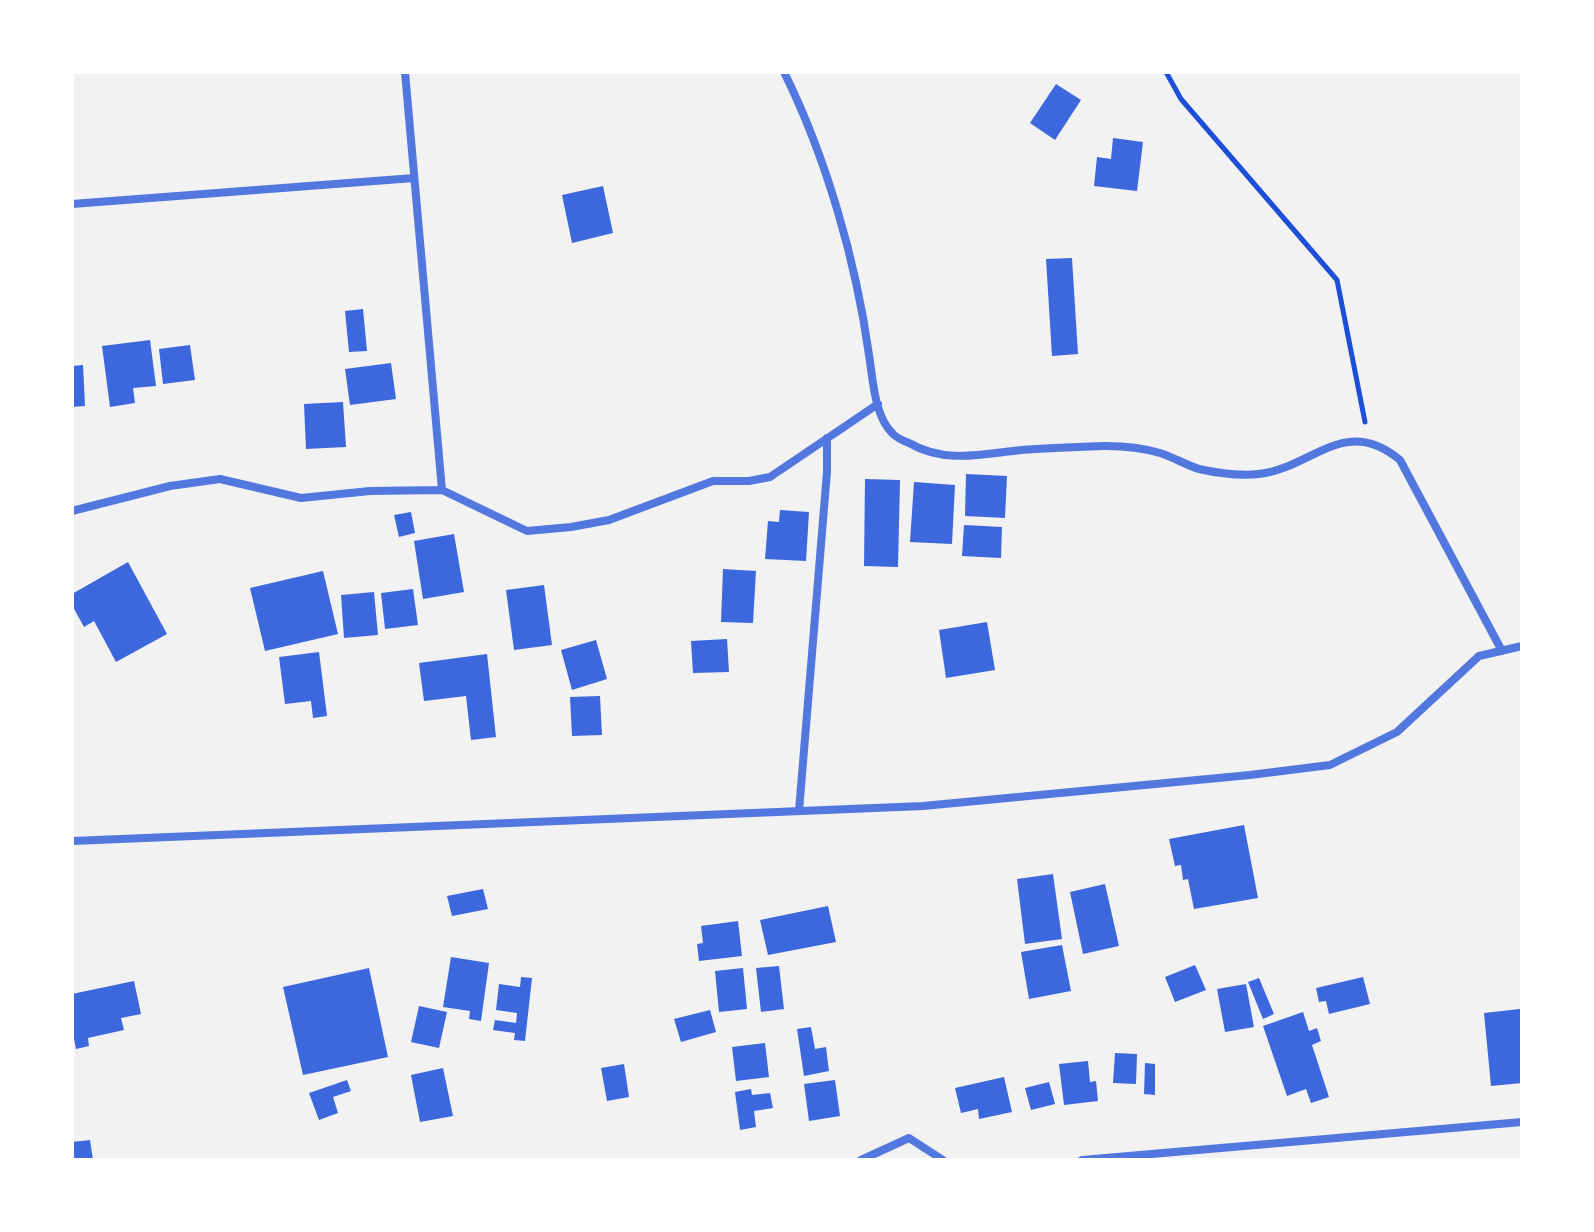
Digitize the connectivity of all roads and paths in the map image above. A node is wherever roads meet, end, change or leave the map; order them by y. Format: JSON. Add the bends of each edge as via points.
{"nodes":[{"id":1,"x":405,"y":72,"type":"edge"},
{"id":2,"x":784,"y":72,"type":"edge"},
{"id":3,"x":1166,"y":72,"type":"edge"},
{"id":4,"x":414,"y":178,"type":"junction"},
{"id":5,"x":72,"y":204,"type":"edge"},
{"id":6,"x":878,"y":404,"type":"junction"},
{"id":7,"x":827,"y":438,"type":"junction"},
{"id":8,"x":1369,"y":443,"type":"junction"},
{"id":9,"x":442,"y":490,"type":"junction"},
{"id":10,"x":72,"y":511,"type":"edge"},
{"id":11,"x":1522,"y":646,"type":"edge"},
{"id":12,"x":1502,"y":651,"type":"junction"},
{"id":13,"x":799,"y":811,"type":"junction"},
{"id":14,"x":72,"y":841,"type":"edge"},
{"id":15,"x":1522,"y":1122,"type":"edge"},
{"id":16,"x":886,"y":1149,"type":"junction"},
{"id":17,"x":861,"y":1160,"type":"edge"},
{"id":18,"x":888,"y":1160,"type":"edge"},
{"id":19,"x":943,"y":1160,"type":"edge"},
{"id":20,"x":1082,"y":1160,"type":"edge"}],
"edges":[{"from":1,"to":4,"type":"street"},
{"from":2,"to":6,"type":"street","via":[[828,183],[852,264]]},
{"from":3,"to":8,"type":"path","via":[[1181,99],[1337,280]]},
{"from":4,"to":5,"type":"street"},
{"from":4,"to":9,"type":"street"},
{"from":6,"to":7,"type":"street"},
{"from":6,"to":8,"type":"street","via":[[893,434],[938,455],[1109,446],[1160,453],[1199,469],[1261,474],[1331,446]]},
{"from":7,"to":9,"type":"street","via":[[770,477],[713,481],[609,520],[571,527],[527,531]]},
{"from":7,"to":13,"type":"street"},
{"from":8,"to":12,"type":"street","via":[[1400,460]]},
{"from":9,"to":10,"type":"street","via":[[301,498],[220,479]]},
{"from":11,"to":12,"type":"street"},
{"from":12,"to":13,"type":"street","via":[[1479,656],[1397,732],[1330,765],[923,806]]},
{"from":13,"to":14,"type":"street"},
{"from":15,"to":20,"type":"street"},
{"from":16,"to":17,"type":"street"},
{"from":16,"to":18,"type":"street"},
{"from":16,"to":19,"type":"street","via":[[909,1138]]}]}
